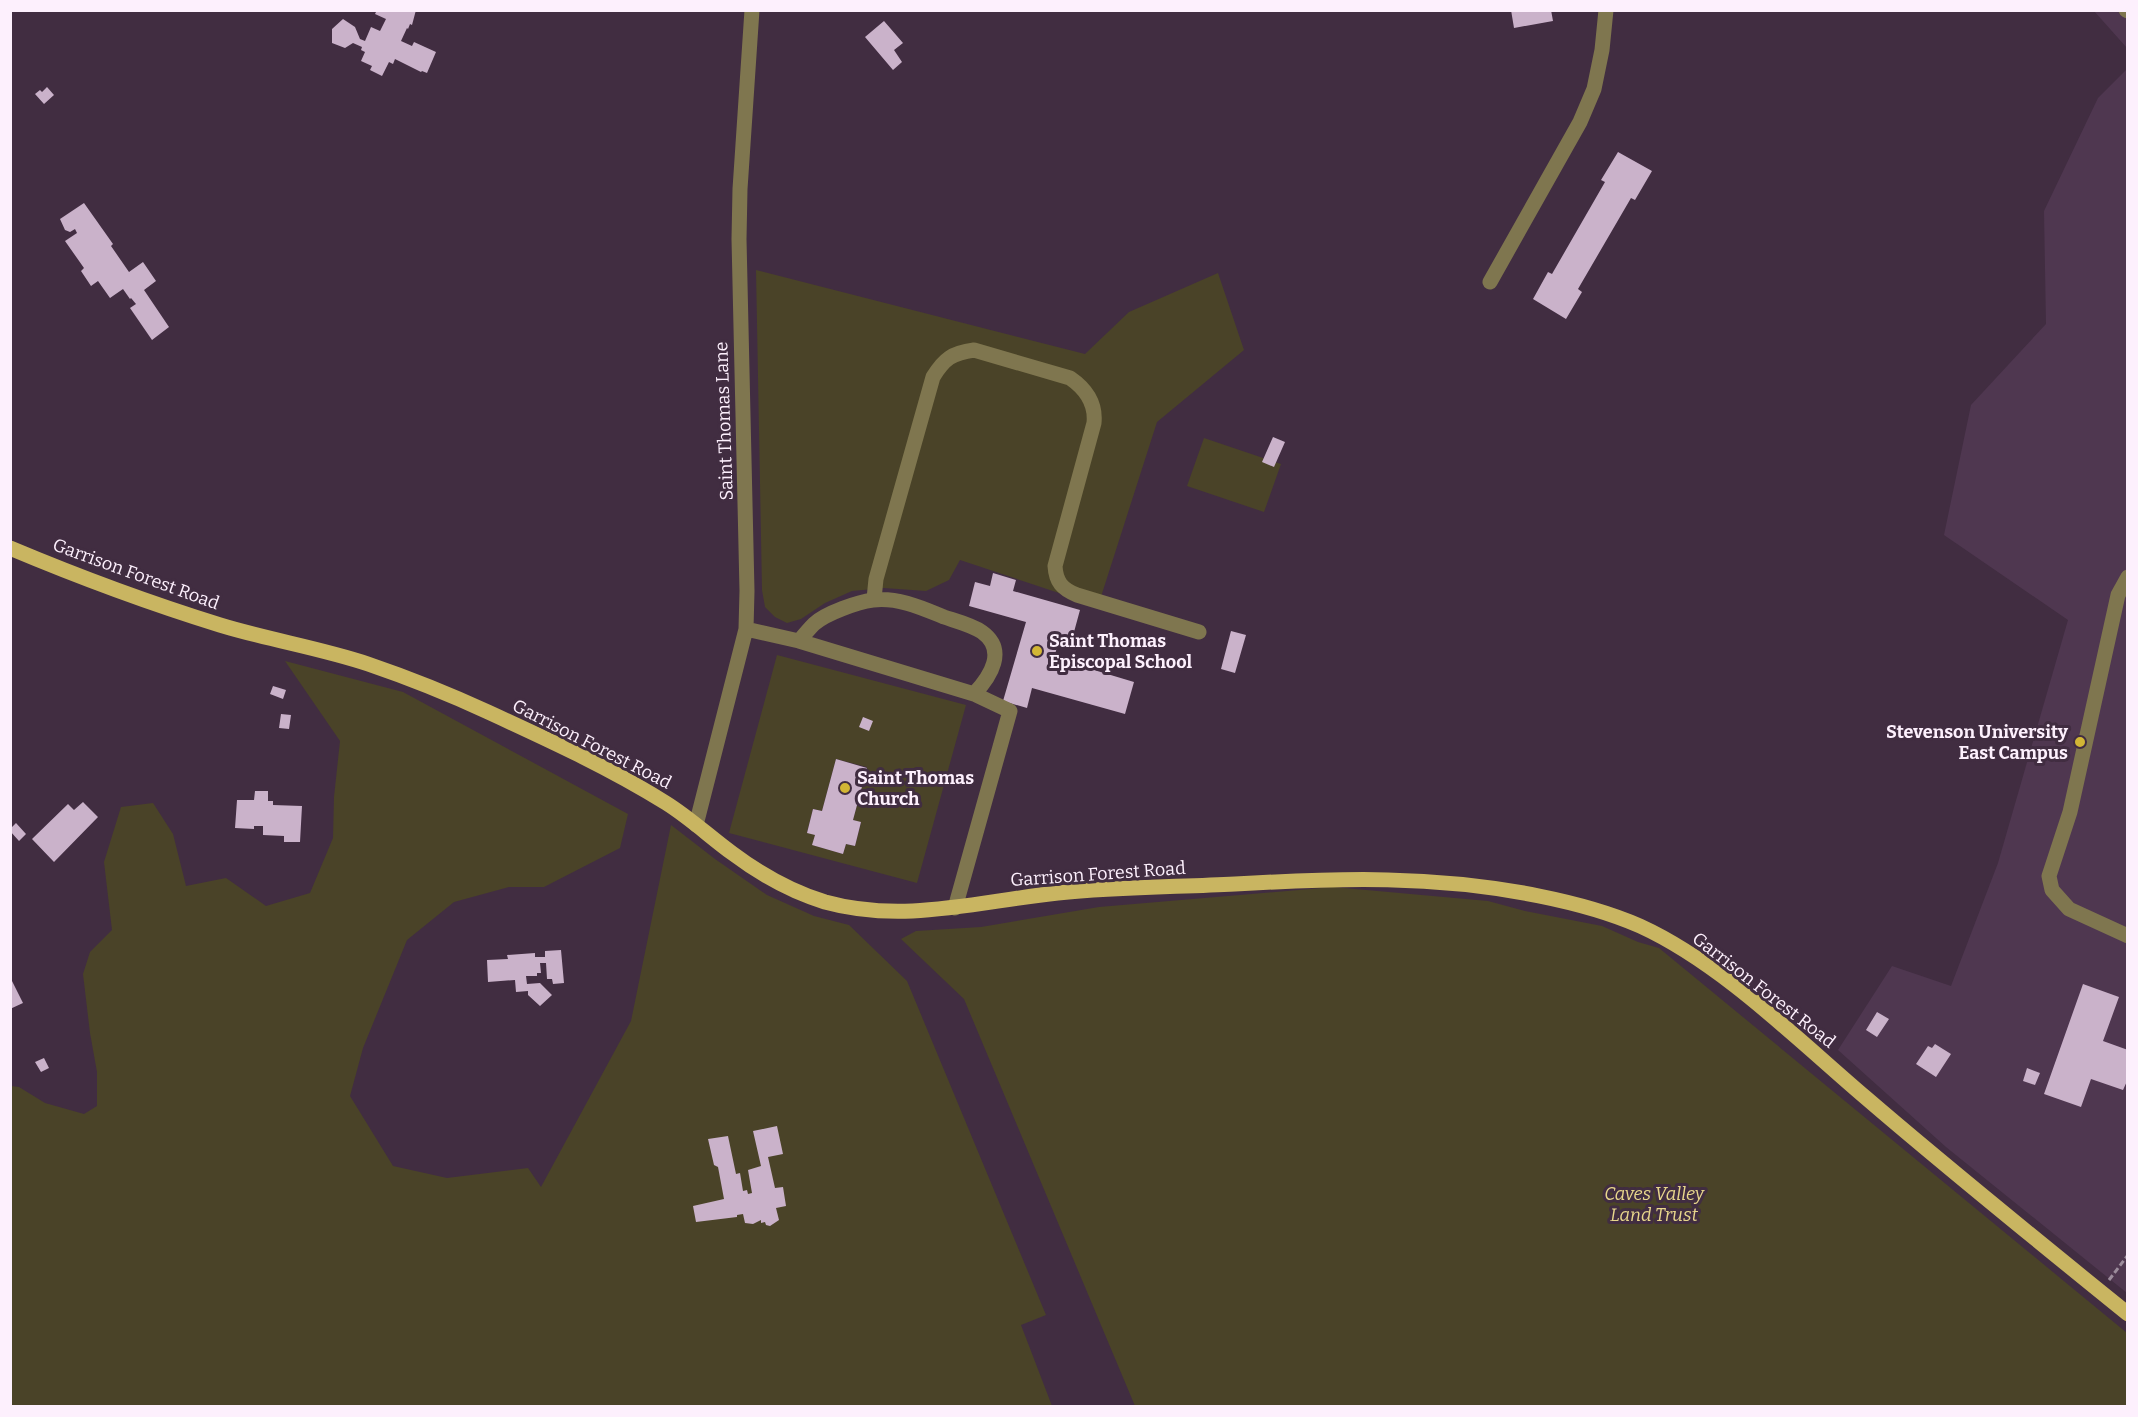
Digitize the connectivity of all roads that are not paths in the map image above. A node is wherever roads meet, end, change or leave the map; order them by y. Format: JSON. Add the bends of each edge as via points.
{"nodes":[{"id":1,"x":752,"y":10,"type":"edge"},
{"id":2,"x":1606,"y":10,"type":"edge"},
{"id":3,"x":1490,"y":282,"type":"dead end"},
{"id":4,"x":10,"y":548,"type":"edge"},
{"id":5,"x":2127,"y":577,"type":"edge"},
{"id":6,"x":874,"y":599,"type":"junction"},
{"id":7,"x":746,"y":629,"type":"junction"},
{"id":8,"x":1199,"y":632,"type":"dead end"},
{"id":9,"x":799,"y":641,"type":"junction"},
{"id":10,"x":974,"y":694,"type":"junction"},
{"id":11,"x":696,"y":825,"type":"junction"},
{"id":12,"x":955,"y":908,"type":"junction"},
{"id":13,"x":2127,"y":936,"type":"edge"},
{"id":14,"x":2127,"y":1314,"type":"edge"}],
"edges":[{"from":1,"to":7,"type":"street","name":"Saint Thomas Lane","via":[[739,239]]},
{"from":2,"to":3,"type":"street","via":[[1594,89],[1580,122]]},
{"from":4,"to":11,"type":"main road","name":"Garrison Forest Road","via":[[153,603],[364,663],[428,686],[633,783]]},
{"from":5,"to":13,"type":"street","via":[[2118,595],[2070,812],[2049,876],[2052,890],[2069,909]]},
{"from":6,"to":8,"type":"street","via":[[876,579],[933,378],[948,358],[974,350],[1070,378],[1080,385],[1093,405],[1094,423],[1055,566],[1060,585],[1077,595]]},
{"from":6,"to":9,"type":"street","via":[[840,609],[816,622]]},
{"from":6,"to":10,"type":"street","via":[[910,603],[981,632],[992,642],[996,654],[994,668]]},
{"from":7,"to":9,"type":"street"},
{"from":7,"to":11,"type":"street","name":"Saint Thomas Lane"},
{"from":9,"to":10,"type":"street"},
{"from":10,"to":12,"type":"street","via":[[1010,711]]},
{"from":11,"to":12,"type":"main road","name":"Garrison Forest Road","via":[[758,871],[825,902],[895,913]]},
{"from":12,"to":14,"type":"main road","name":"Garrison Forest Road","via":[[1060,893],[1336,878],[1471,885],[1604,912],[1679,947],[1714,970]]}]}
